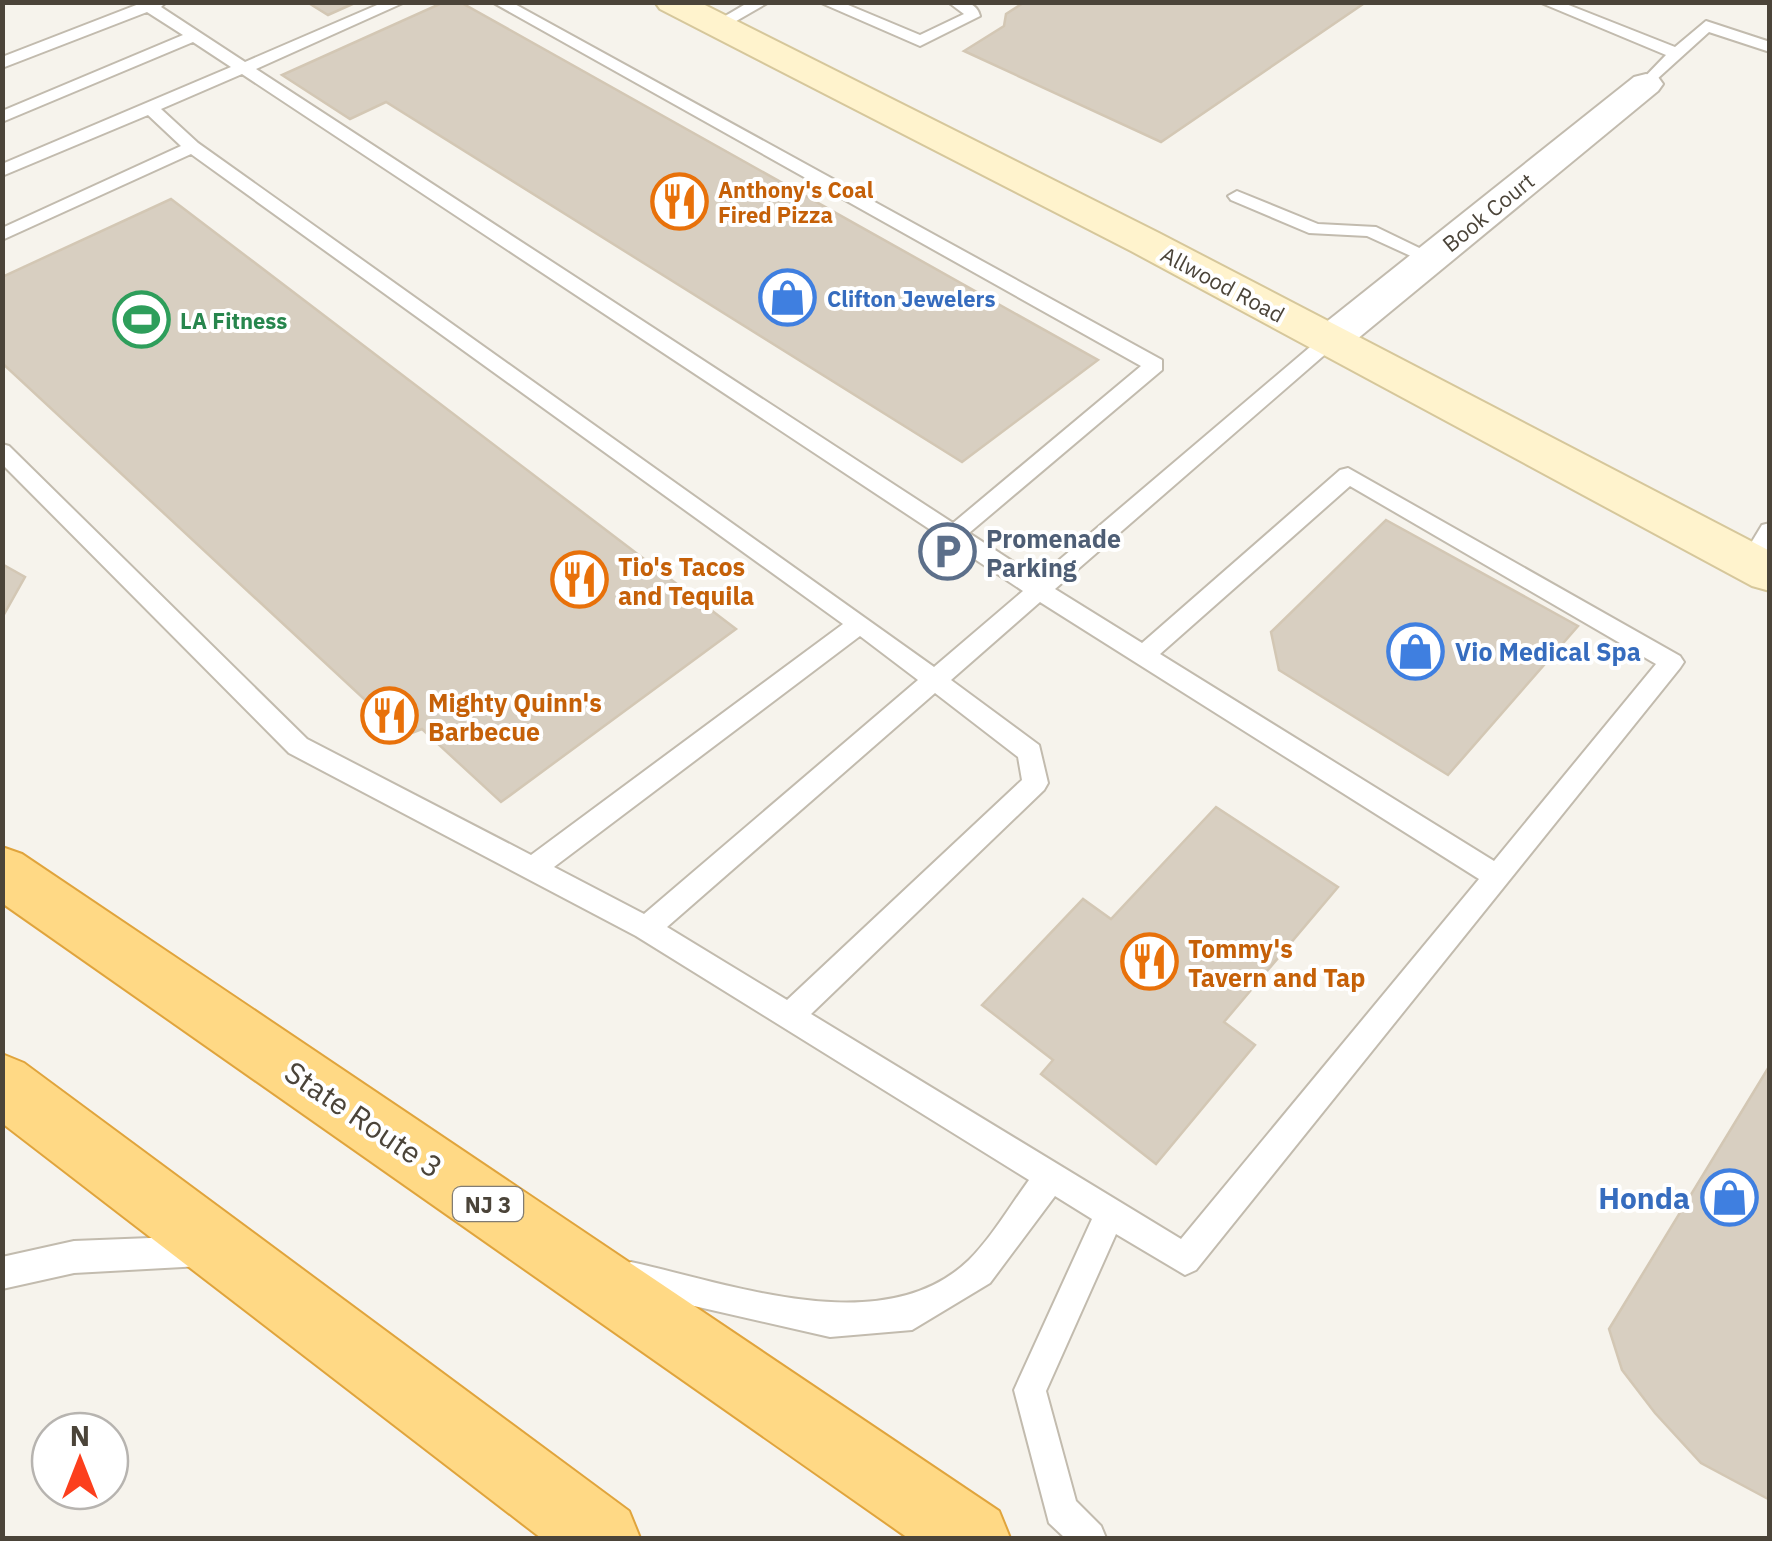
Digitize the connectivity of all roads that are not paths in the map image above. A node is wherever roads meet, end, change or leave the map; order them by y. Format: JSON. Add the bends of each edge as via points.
{"nodes":[{"id":1,"x":398,"y":2,"type":"edge"},
{"id":2,"x":498,"y":2,"type":"edge"},
{"id":3,"x":672,"y":2,"type":"edge"},
{"id":4,"x":762,"y":2,"type":"edge"},
{"id":5,"x":826,"y":2,"type":"edge"},
{"id":6,"x":955,"y":2,"type":"edge"},
{"id":7,"x":1546,"y":2,"type":"edge"},
{"id":8,"x":154,"y":4,"type":"edge"},
{"id":9,"x":718,"y":25,"type":"junction"},
{"id":10,"x":194,"y":36,"type":"junction"},
{"id":11,"x":1770,"y":47,"type":"edge"},
{"id":12,"x":1678,"y":54,"type":"junction"},
{"id":13,"x":2,"y":63,"type":"edge"},
{"id":14,"x":244,"y":67,"type":"junction"},
{"id":15,"x":1646,"y":84,"type":"joint"},
{"id":16,"x":148,"y":108,"type":"junction"},
{"id":17,"x":2,"y":117,"type":"edge"},
{"id":18,"x":192,"y":146,"type":"junction"},
{"id":19,"x":2,"y":171,"type":"edge"},
{"id":20,"x":1237,"y":196,"type":"dead end"},
{"id":21,"x":2,"y":235,"type":"edge"},
{"id":22,"x":1431,"y":258,"type":"junction"},
{"id":23,"x":1330,"y":340,"type":"junction"},
{"id":24,"x":2,"y":451,"type":"edge"},
{"id":25,"x":955,"y":533,"type":"junction"},
{"id":26,"x":1763,"y":556,"type":"edge"},
{"id":27,"x":1039,"y":590,"type":"junction"},
{"id":28,"x":860,"y":624,"type":"junction"},
{"id":29,"x":1143,"y":655,"type":"junction"},
{"id":30,"x":936,"y":679,"type":"junction"},
{"id":31,"x":532,"y":869,"type":"junction"},
{"id":32,"x":2,"y":871,"type":"edge"},
{"id":33,"x":1497,"y":876,"type":"junction"},
{"id":34,"x":646,"y":928,"type":"junction"},
{"id":35,"x":789,"y":1016,"type":"junction"},
{"id":36,"x":2,"y":1084,"type":"edge"},
{"id":37,"x":1051,"y":1176,"type":"junction"},
{"id":38,"x":1110,"y":1213,"type":"junction"},
{"id":39,"x":222,"y":1250,"type":"junction"},
{"id":40,"x":580,"y":1268,"type":"junction"},
{"id":41,"x":2,"y":1273,"type":"edge"},
{"id":42,"x":602,"y":1538,"type":"edge"},
{"id":43,"x":972,"y":1538,"type":"edge"},
{"id":44,"x":1089,"y":1538,"type":"edge"}],
"edges":[{"from":1,"to":14,"type":"lane"},
{"from":2,"to":25,"type":"lane","via":[[1155,364]]},
{"from":3,"to":9,"type":"main road","name":"Allwood Road"},
{"from":4,"to":9,"type":"lane"},
{"from":5,"to":6,"type":"lane","via":[[920,41],[972,16]]},
{"from":7,"to":12,"type":"lane"},
{"from":8,"to":10,"type":"lane"},
{"from":8,"to":13,"type":"lane"},
{"from":9,"to":23,"type":"main road","name":"Allwood Road"},
{"from":10,"to":14,"type":"lane"},
{"from":10,"to":17,"type":"lane"},
{"from":11,"to":12,"type":"lane","via":[[1706,26]]},
{"from":12,"to":15,"type":"lane"},
{"from":14,"to":16,"type":"lane"},
{"from":14,"to":25,"type":"lane"},
{"from":15,"to":22,"type":"street","name":"Book Court"},
{"from":16,"to":18,"type":"lane"},
{"from":16,"to":19,"type":"lane"},
{"from":18,"to":21,"type":"lane"},
{"from":18,"to":28,"type":"lane"},
{"from":20,"to":22,"type":"lane","via":[[1316,229],[1370,232]]},
{"from":22,"to":23,"type":"street","name":"Book Court"},
{"from":23,"to":26,"type":"main road","name":"Allwood Road"},
{"from":23,"to":27,"type":"lane"},
{"from":24,"to":31,"type":"lane","via":[[298,746]]},
{"from":25,"to":27,"type":"lane"},
{"from":27,"to":29,"type":"lane"},
{"from":27,"to":30,"type":"lane"},
{"from":28,"to":30,"type":"lane"},
{"from":28,"to":31,"type":"lane"},
{"from":29,"to":33,"type":"lane"},
{"from":29,"to":33,"type":"lane","via":[[1348,475],[1672,662]]},
{"from":30,"to":34,"type":"lane"},
{"from":30,"to":35,"type":"lane","via":[[1030,752],[1035,783]]},
{"from":31,"to":34,"type":"lane"},
{"from":32,"to":40,"type":"highway","name":"State Route 3","number":"NJ 3"},
{"from":33,"to":38,"type":"lane","via":[[1185,1259]]},
{"from":34,"to":35,"type":"lane"},
{"from":35,"to":37,"type":"lane"},
{"from":36,"to":39,"type":"highway"},
{"from":37,"to":38,"type":"lane"},
{"from":37,"to":40,"type":"lane","via":[[979,1272],[912,1314],[830,1322]]},
{"from":38,"to":44,"type":"lane","via":[[1030,1390],[1061,1511]]},
{"from":39,"to":41,"type":"lane","via":[[74,1257]]},
{"from":39,"to":42,"type":"highway"},
{"from":40,"to":43,"type":"highway","name":"State Route 3","number":"NJ 3"}]}
